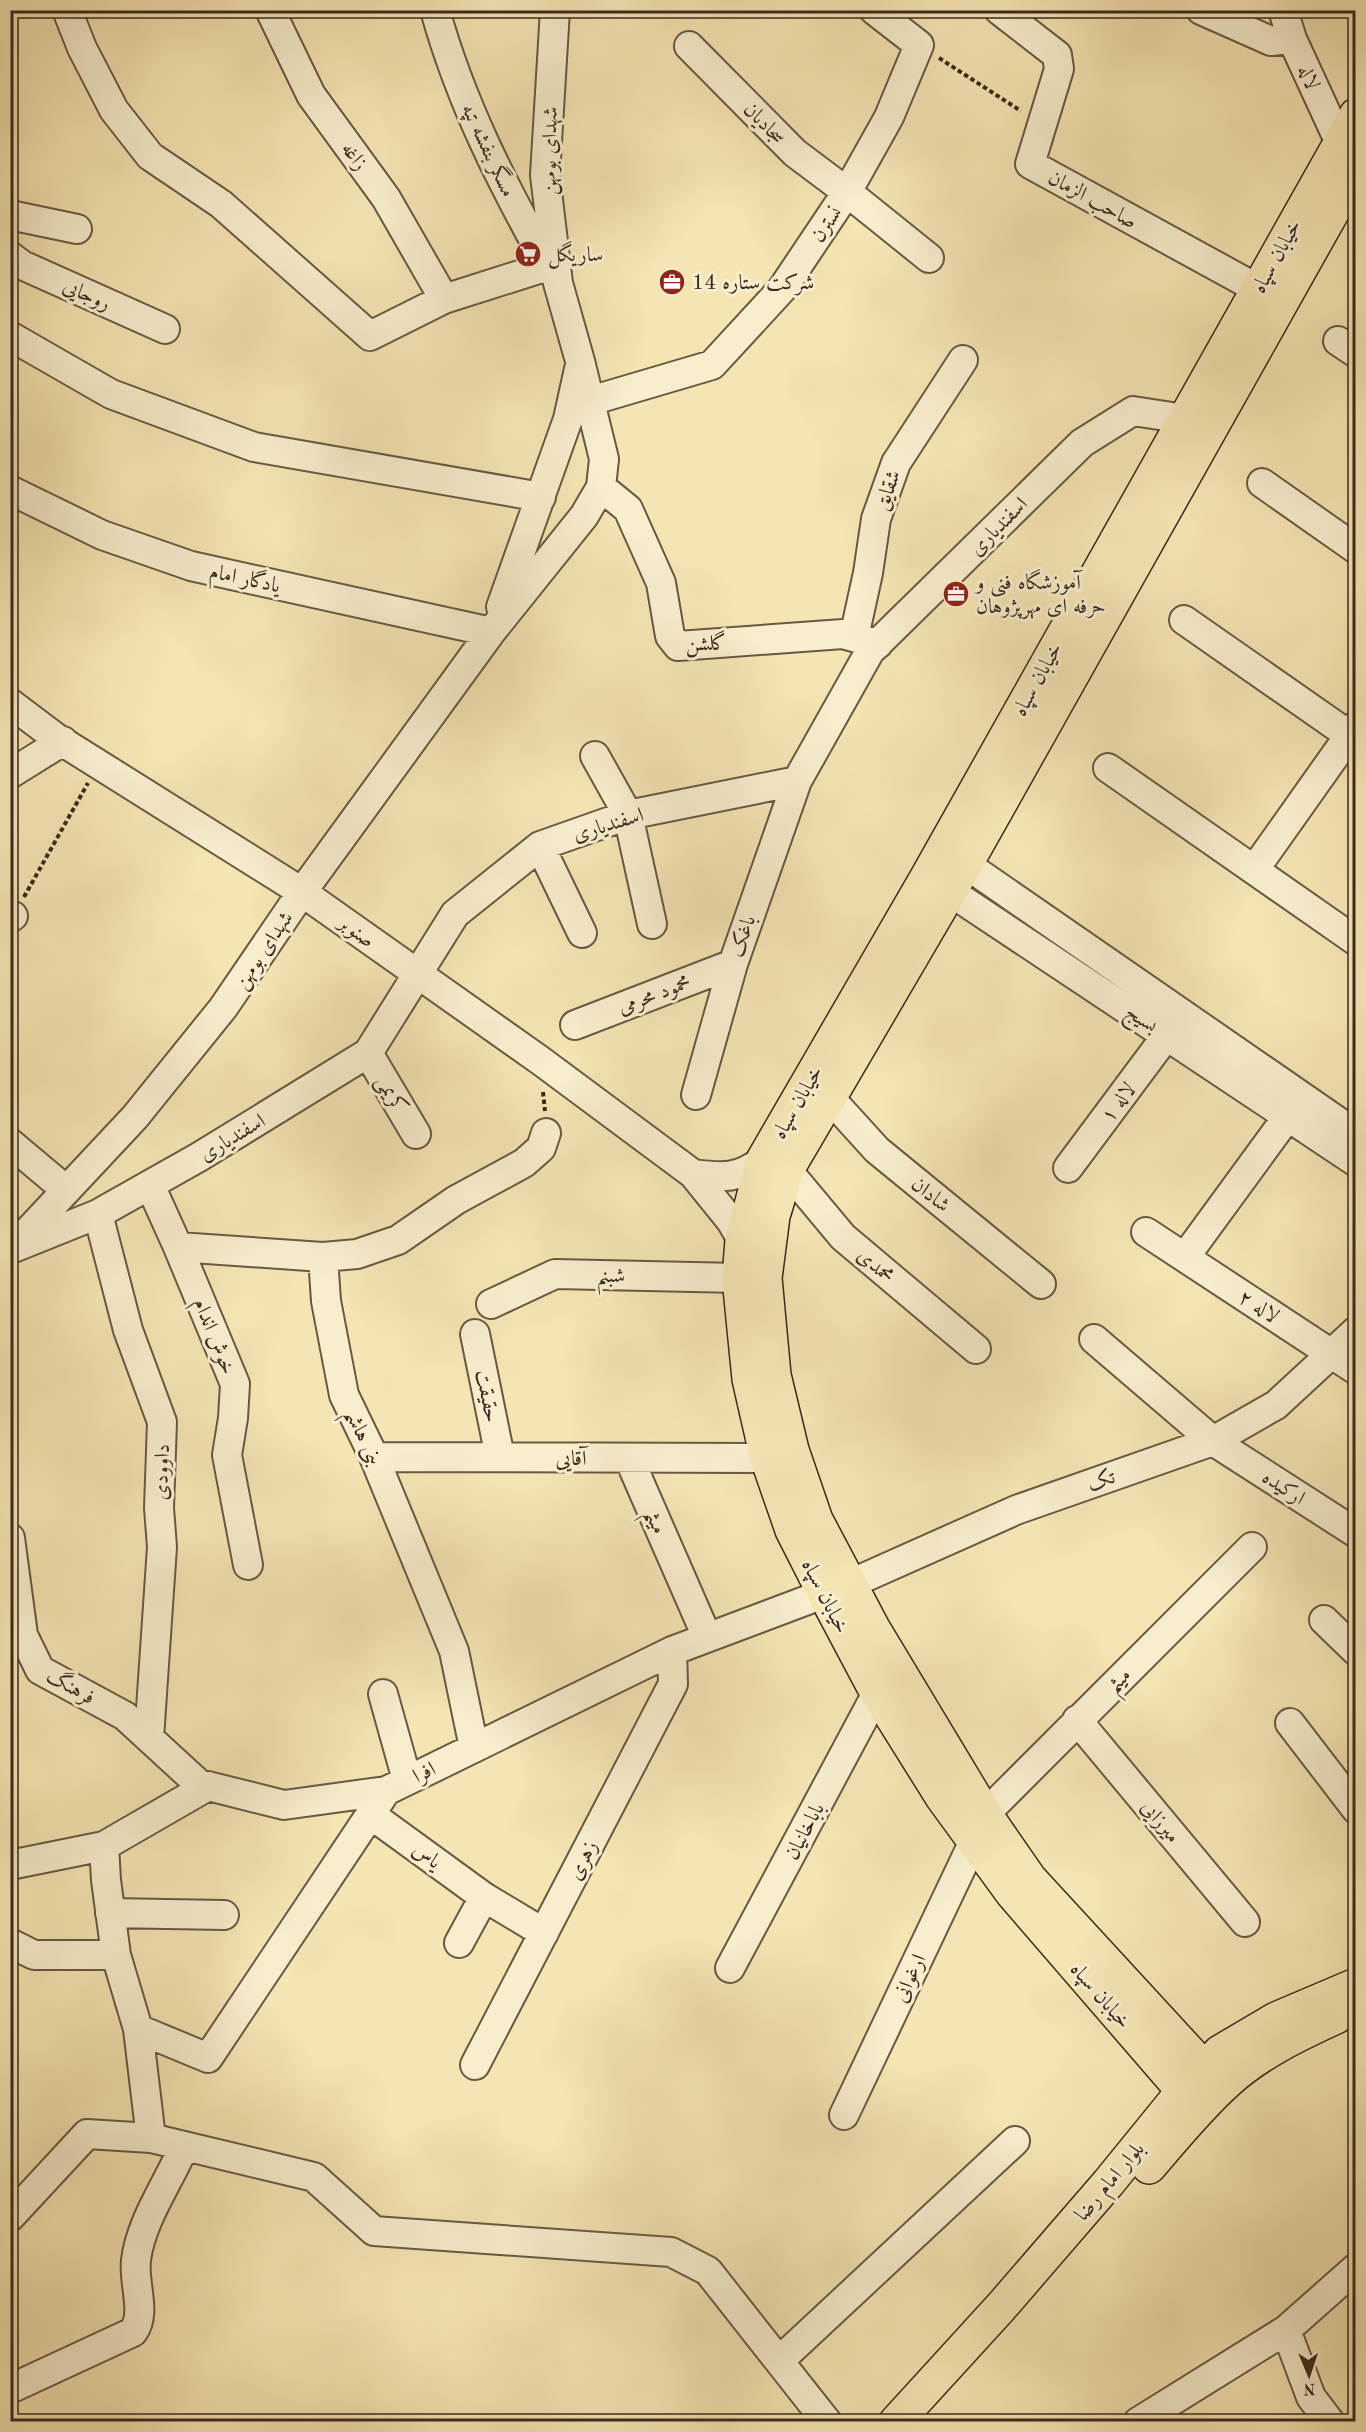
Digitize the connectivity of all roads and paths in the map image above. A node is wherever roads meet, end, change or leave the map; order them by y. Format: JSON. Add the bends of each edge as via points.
{"nodes":[{"id":1,"x":67,"y":10,"type":"edge"},
{"id":2,"x":270,"y":10,"type":"edge"},
{"id":3,"x":435,"y":10,"type":"edge"},
{"id":4,"x":555,"y":10,"type":"edge"},
{"id":5,"x":874,"y":10,"type":"edge"},
{"id":6,"x":999,"y":10,"type":"edge"},
{"id":7,"x":1201,"y":10,"type":"edge"},
{"id":8,"x":1283,"y":10,"type":"edge"},
{"id":9,"x":1292,"y":39,"type":"junction"},
{"id":10,"x":919,"y":45,"type":"junction"},
{"id":11,"x":689,"y":46,"type":"dead end"},
{"id":12,"x":1356,"y":115,"type":"edge"},
{"id":13,"x":1042,"y":125,"type":"junction"},
{"id":14,"x":1348,"y":156,"type":"edge"},
{"id":15,"x":847,"y":192,"type":"junction"},
{"id":16,"x":10,"y":215,"type":"edge"},
{"id":17,"x":76,"y":229,"type":"dead end"},
{"id":18,"x":10,"y":256,"type":"edge"},
{"id":19,"x":928,"y":258,"type":"dead end"},
{"id":20,"x":553,"y":274,"type":"junction"},
{"id":21,"x":1258,"y":289,"type":"junction"},
{"id":22,"x":444,"y":299,"type":"junction"},
{"id":23,"x":165,"y":329,"type":"dead end"},
{"id":24,"x":10,"y":336,"type":"edge"},
{"id":25,"x":963,"y":360,"type":"dead end"},
{"id":26,"x":580,"y":361,"type":"junction"},
{"id":27,"x":590,"y":401,"type":"junction"},
{"id":28,"x":1185,"y":419,"type":"junction"},
{"id":29,"x":1262,"y":483,"type":"dead end"},
{"id":30,"x":602,"y":487,"type":"junction"},
{"id":31,"x":10,"y":490,"type":"edge"},
{"id":32,"x":541,"y":497,"type":"junction"},
{"id":33,"x":1356,"y":549,"type":"edge"},
{"id":34,"x":1184,"y":620,"type":"dead end"},
{"id":35,"x":491,"y":632,"type":"junction"},
{"id":36,"x":866,"y":640,"type":"junction"},
{"id":37,"x":10,"y":703,"type":"edge"},
{"id":38,"x":1353,"y":734,"type":"edge"},
{"id":39,"x":63,"y":741,"type":"junction"},
{"id":40,"x":595,"y":756,"type":"dead end"},
{"id":41,"x":99,"y":764,"type":"junction"},
{"id":42,"x":1108,"y":768,"type":"dead end"},
{"id":43,"x":10,"y":774,"type":"edge"},
{"id":44,"x":797,"y":781,"type":"junction"},
{"id":45,"x":628,"y":815,"type":"junction"},
{"id":46,"x":540,"y":846,"type":"junction"},
{"id":47,"x":946,"y":870,"type":"junction"},
{"id":48,"x":1254,"y":870,"type":"junction"},
{"id":49,"x":303,"y":892,"type":"junction"},
{"id":50,"x":12,"y":917,"type":"edge"},
{"id":51,"x":652,"y":924,"type":"dead end"},
{"id":52,"x":582,"y":933,"type":"dead end"},
{"id":53,"x":1356,"y":941,"type":"edge"},
{"id":54,"x":733,"y":964,"type":"junction"},
{"id":55,"x":416,"y":974,"type":"junction"},
{"id":56,"x":575,"y":1024,"type":"dead end"},
{"id":57,"x":1167,"y":1035,"type":"junction"},
{"id":58,"x":368,"y":1053,"type":"junction"},
{"id":59,"x":541,"y":1061,"type":"junction"},
{"id":60,"x":696,"y":1095,"type":"dead end"},
{"id":61,"x":828,"y":1096,"type":"junction"},
{"id":62,"x":1288,"y":1116,"type":"junction"},
{"id":63,"x":546,"y":1133,"type":"joint"},
{"id":64,"x":416,"y":1134,"type":"dead end"},
{"id":65,"x":1356,"y":1134,"type":"edge"},
{"id":66,"x":10,"y":1143,"type":"edge"},
{"id":67,"x":1356,"y":1162,"type":"edge"},
{"id":68,"x":775,"y":1165,"type":"junction"},
{"id":69,"x":1068,"y":1168,"type":"dead end"},
{"id":70,"x":693,"y":1174,"type":"junction"},
{"id":71,"x":150,"y":1185,"type":"junction"},
{"id":72,"x":66,"y":1190,"type":"junction"},
{"id":73,"x":99,"y":1214,"type":"junction"},
{"id":74,"x":1146,"y":1232,"type":"dead end"},
{"id":75,"x":742,"y":1240,"type":"junction"},
{"id":76,"x":178,"y":1247,"type":"junction"},
{"id":77,"x":11,"y":1249,"type":"edge"},
{"id":78,"x":323,"y":1257,"type":"junction"},
{"id":79,"x":1185,"y":1257,"type":"junction"},
{"id":80,"x":739,"y":1278,"type":"junction"},
{"id":81,"x":1041,"y":1284,"type":"dead end"},
{"id":82,"x":491,"y":1304,"type":"dead end"},
{"id":83,"x":1356,"y":1331,"type":"edge"},
{"id":84,"x":475,"y":1334,"type":"dead end"},
{"id":85,"x":1094,"y":1339,"type":"dead end"},
{"id":86,"x":976,"y":1349,"type":"dead end"},
{"id":87,"x":1344,"y":1362,"type":"edge"},
{"id":88,"x":1213,"y":1441,"type":"junction"},
{"id":89,"x":374,"y":1457,"type":"junction"},
{"id":90,"x":500,"y":1457,"type":"junction"},
{"id":91,"x":767,"y":1458,"type":"junction"},
{"id":92,"x":634,"y":1470,"type":"dead end"},
{"id":93,"x":1356,"y":1533,"type":"edge"},
{"id":94,"x":10,"y":1538,"type":"edge"},
{"id":95,"x":1252,"y":1547,"type":"dead end"},
{"id":96,"x":248,"y":1565,"type":"dead end"},
{"id":97,"x":837,"y":1588,"type":"junction"},
{"id":98,"x":1324,"y":1620,"type":"dead end"},
{"id":99,"x":707,"y":1638,"type":"junction"},
{"id":100,"x":672,"y":1651,"type":"junction"},
{"id":101,"x":1356,"y":1651,"type":"edge"},
{"id":102,"x":877,"y":1693,"type":"junction"},
{"id":103,"x":383,"y":1694,"type":"dead end"},
{"id":104,"x":1077,"y":1720,"type":"junction"},
{"id":105,"x":1290,"y":1723,"type":"dead end"},
{"id":106,"x":149,"y":1738,"type":"junction"},
{"id":107,"x":474,"y":1748,"type":"junction"},
{"id":108,"x":396,"y":1785,"type":"junction"},
{"id":109,"x":208,"y":1786,"type":"junction"},
{"id":110,"x":1356,"y":1809,"type":"edge"},
{"id":111,"x":370,"y":1814,"type":"junction"},
{"id":112,"x":979,"y":1828,"type":"junction"},
{"id":113,"x":104,"y":1845,"type":"junction"},
{"id":114,"x":10,"y":1865,"type":"edge"},
{"id":115,"x":484,"y":1897,"type":"junction"},
{"id":116,"x":110,"y":1913,"type":"junction"},
{"id":117,"x":224,"y":1915,"type":"dead end"},
{"id":118,"x":1245,"y":1922,"type":"dead end"},
{"id":119,"x":544,"y":1933,"type":"junction"},
{"id":120,"x":10,"y":1943,"type":"edge"},
{"id":121,"x":459,"y":1943,"type":"dead end"},
{"id":122,"x":116,"y":1955,"type":"junction"},
{"id":123,"x":730,"y":1968,"type":"dead end"},
{"id":124,"x":1356,"y":1985,"type":"edge"},
{"id":125,"x":1356,"y":2008,"type":"edge"},
{"id":126,"x":138,"y":2029,"type":"junction"},
{"id":127,"x":475,"y":2065,"type":"dead end"},
{"id":128,"x":1193,"y":2079,"type":"junction"},
{"id":129,"x":844,"y":2115,"type":"dead end"},
{"id":130,"x":151,"y":2138,"type":"junction"},
{"id":131,"x":1015,"y":2141,"type":"dead end"},
{"id":132,"x":184,"y":2146,"type":"junction"},
{"id":133,"x":10,"y":2217,"type":"edge"},
{"id":134,"x":1356,"y":2268,"type":"edge"},
{"id":135,"x":1035,"y":2281,"type":"junction"},
{"id":136,"x":1286,"y":2330,"type":"junction"},
{"id":137,"x":991,"y":2332,"type":"junction"},
{"id":138,"x":779,"y":2361,"type":"junction"},
{"id":139,"x":10,"y":2389,"type":"edge"},
{"id":140,"x":827,"y":2421,"type":"edge"},
{"id":141,"x":896,"y":2421,"type":"edge"},
{"id":142,"x":922,"y":2421,"type":"edge"},
{"id":143,"x":1138,"y":2421,"type":"edge"},
{"id":144,"x":1330,"y":2421,"type":"edge"}],
"edges":[{"from":1,"to":22,"type":"street","via":[[114,110],[150,156],[221,204],[370,336]]},
{"from":2,"to":22,"type":"street","name":"زاغه","via":[[311,95],[386,198]]},
{"from":3,"to":20,"type":"street","name":"مسگر بنفشه تپه","via":[[448,57],[496,171]]},
{"from":4,"to":20,"type":"street","name":"شهدای بومهن","via":[[545,175]]},
{"from":5,"to":10,"type":"street"},
{"from":6,"to":13,"type":"street","name":"صاحب الزمان","via":[[1057,55],[1059,69]]},
{"from":7,"to":9,"type":"street","via":[[1271,41]]},
{"from":8,"to":9,"type":"street","name":"لاله"},
{"from":9,"to":14,"type":"street","name":"لاله"},
{"from":10,"to":13,"type":"path"},
{"from":10,"to":15,"type":"street","name":"نسترن","via":[[889,117]]},
{"from":11,"to":15,"type":"street","name":"سجادیان","via":[[795,153]]},
{"from":12,"to":14,"type":"main road","name":"خیابان سپاه"},
{"from":13,"to":21,"type":"street","name":"صاحب الزمان","via":[[1030,164]]},
{"from":14,"to":21,"type":"main road","name":"خیابان سپاه"},
{"from":14,"to":47,"type":"main road","name":"خیابان سپاه"},
{"from":15,"to":19,"type":"street","name":"سجادیان"},
{"from":15,"to":27,"type":"street","name":"نسترن","via":[[782,289],[712,365]]},
{"from":16,"to":17,"type":"street"},
{"from":18,"to":23,"type":"street","name":"روجایی","via":[[22,265]]},
{"from":20,"to":22,"type":"street"},
{"from":20,"to":26,"type":"street","name":"شهدای بومهن"},
{"from":21,"to":28,"type":"main road","name":"خیابان سپاه"},
{"from":24,"to":32,"type":"street","via":[[111,394],[254,447]]},
{"from":25,"to":36,"type":"street","name":"شقایق","via":[[896,463],[876,519],[868,573]]},
{"from":26,"to":27,"type":"street","name":"شهدای بومهن"},
{"from":26,"to":32,"type":"street","via":[[568,419]]},
{"from":27,"to":30,"type":"street","name":"شهدای بومهن","via":[[604,459]]},
{"from":28,"to":36,"type":"street","name":"اسفندیاری","via":[[1133,411],[1082,442]]},
{"from":28,"to":47,"type":"main road","name":"خیابان سپاه"},
{"from":29,"to":33,"type":"street"},
{"from":30,"to":35,"type":"street","via":[[584,516]]},
{"from":30,"to":36,"type":"street","name":"گلشن","via":[[628,509],[661,584],[669,636],[678,646],[843,634]]},
{"from":31,"to":35,"type":"street","name":"یادگار امام","via":[[102,536],[191,566]]},
{"from":32,"to":35,"type":"street"},
{"from":34,"to":38,"type":"street"},
{"from":35,"to":49,"type":"street","name":"شهدای بومهن"},
{"from":36,"to":44,"type":"street","name":"اسفندیاری","via":[[870,651]]},
{"from":37,"to":39,"type":"street","name":"صنوبر"},
{"from":38,"to":48,"type":"street"},
{"from":39,"to":41,"type":"street","name":"صنوبر"},
{"from":39,"to":43,"type":"street"},
{"from":40,"to":45,"type":"street"},
{"from":41,"to":49,"type":"street","name":"صنوبر"},
{"from":41,"to":50,"type":"path"},
{"from":42,"to":48,"type":"street"},
{"from":44,"to":45,"type":"street","name":"اسفندیاری"},
{"from":44,"to":54,"type":"street","name":"باغک"},
{"from":45,"to":46,"type":"street","name":"اسفندیاری"},
{"from":45,"to":51,"type":"street"},
{"from":46,"to":52,"type":"street"},
{"from":46,"to":55,"type":"street","name":"اسفندیاری","via":[[454,914]]},
{"from":47,"to":57,"type":"street","name":"بسیج"},
{"from":47,"to":61,"type":"main road","name":"خیابان سپاه"},
{"from":47,"to":65,"type":"street","name":"بسیج"},
{"from":47,"to":68,"type":"main road","name":"خیابان سپاه"},
{"from":48,"to":53,"type":"street"},
{"from":49,"to":55,"type":"street","name":"صنوبر"},
{"from":49,"to":72,"type":"street","name":"شهدای بومهن","via":[[223,1008],[135,1117]]},
{"from":54,"to":56,"type":"street","name":"محمود محرمی"},
{"from":54,"to":60,"type":"street","name":"باغک"},
{"from":55,"to":58,"type":"street","name":"اسفندیاری"},
{"from":55,"to":59,"type":"street","name":"صنوبر"},
{"from":57,"to":62,"type":"street","name":"بسیج"},
{"from":57,"to":69,"type":"street","name":"لاله ۱"},
{"from":58,"to":64,"type":"street","name":"کریمی"},
{"from":58,"to":71,"type":"street","name":"اسفندیاری"},
{"from":59,"to":63,"type":"path"},
{"from":59,"to":70,"type":"street","name":"صنوبر"},
{"from":61,"to":68,"type":"main road","name":"خیابان سپاه"},
{"from":61,"to":81,"type":"street","name":"شادان","via":[[877,1150]]},
{"from":62,"to":67,"type":"street","name":"بسیج"},
{"from":62,"to":79,"type":"street"},
{"from":63,"to":78,"type":"street","via":[[541,1148],[524,1163],[456,1200],[398,1240],[357,1254]]},
{"from":66,"to":72,"type":"street"},
{"from":68,"to":70,"type":"street","via":[[730,1177]]},
{"from":68,"to":75,"type":"main road","name":"خیابان سپاه"},
{"from":68,"to":86,"type":"street","name":"محمدی","via":[[843,1237]]},
{"from":68,"to":97,"type":"main road","name":"خیابان سپاه","via":[[765,1278],[774,1375],[792,1450]]},
{"from":70,"to":75,"type":"street","name":"صنوبر"},
{"from":71,"to":73,"type":"street","name":"اسفندیاری"},
{"from":71,"to":76,"type":"street","name":"خوش اندام"},
{"from":72,"to":77,"type":"street","name":"شهدای بومهن"},
{"from":73,"to":77,"type":"street","name":"اسفندیاری"},
{"from":73,"to":106,"type":"street","name":"داوودی","via":[[128,1330],[162,1422],[162,1547]]},
{"from":74,"to":79,"type":"street","name":"لاله ۲"},
{"from":75,"to":80,"type":"main road","name":"خیابان سپاه"},
{"from":76,"to":78,"type":"street"},
{"from":76,"to":96,"type":"street","name":"خوش اندام","via":[[235,1384],[227,1455]]},
{"from":78,"to":89,"type":"street","name":"بنی هاشم","via":[[326,1301],[344,1395]]},
{"from":79,"to":87,"type":"street","name":"لاله ۲"},
{"from":80,"to":82,"type":"street","name":"شبنم","via":[[555,1274]]},
{"from":80,"to":91,"type":"main road","name":"خیابان سپاه","via":[[748,1379]]},
{"from":83,"to":87,"type":"street","name":"تک"},
{"from":84,"to":90,"type":"street","name":"حقیقت"},
{"from":85,"to":88,"type":"street","name":"ارکیده"},
{"from":87,"to":88,"type":"street","name":"تک"},
{"from":88,"to":93,"type":"street","name":"ارکیده"},
{"from":88,"to":97,"type":"street","name":"تک","via":[[1016,1510]]},
{"from":89,"to":90,"type":"street","name":"آقایی"},
{"from":89,"to":107,"type":"street","name":"بنی هاشم","via":[[454,1651]]},
{"from":90,"to":91,"type":"street","name":"آقایی"},
{"from":91,"to":97,"type":"main road","name":"خیابان سپاه","via":[[792,1530]]},
{"from":92,"to":99,"type":"street","name":"میثم"},
{"from":94,"to":106,"type":"street","name":"فرهنگ","via":[[23,1635],[40,1670],[125,1716]]},
{"from":95,"to":104,"type":"street","name":"میثم"},
{"from":97,"to":99,"type":"street","name":"افرا"},
{"from":97,"to":102,"type":"main road","name":"خیابان سپاه"},
{"from":97,"to":112,"type":"main road","name":"خیابان سپاه","via":[[873,1628]]},
{"from":98,"to":101,"type":"street"},
{"from":99,"to":100,"type":"street","name":"افرا"},
{"from":100,"to":107,"type":"street","name":"افرا"},
{"from":100,"to":119,"type":"street","name":"زهری","via":[[674,1684]]},
{"from":102,"to":112,"type":"main road","name":"خیابان سپاه","via":[[942,1797]]},
{"from":102,"to":123,"type":"street","name":"باباخانیان"},
{"from":103,"to":108,"type":"street"},
{"from":104,"to":112,"type":"street","name":"میثم"},
{"from":104,"to":118,"type":"street","name":"میرزایی"},
{"from":105,"to":110,"type":"street"},
{"from":106,"to":109,"type":"street","name":"فرهنگ","via":[[199,1784]]},
{"from":107,"to":108,"type":"street","name":"افرا"},
{"from":108,"to":109,"type":"street","name":"افرا","via":[[284,1805]]},
{"from":108,"to":111,"type":"street"},
{"from":109,"to":113,"type":"street"},
{"from":111,"to":115,"type":"street","name":"یاس"},
{"from":111,"to":126,"type":"street","via":[[208,2058]]},
{"from":112,"to":128,"type":"main road","name":"خیابان سپاه","via":[[1030,1879]]},
{"from":112,"to":129,"type":"street","name":"ارغوانی"},
{"from":113,"to":114,"type":"street"},
{"from":113,"to":116,"type":"street"},
{"from":115,"to":119,"type":"street","name":"یاس"},
{"from":115,"to":121,"type":"street"},
{"from":116,"to":117,"type":"street"},
{"from":116,"to":122,"type":"street"},
{"from":119,"to":127,"type":"street","name":"زهری"},
{"from":120,"to":122,"type":"street","via":[[34,1954]]},
{"from":122,"to":126,"type":"street"},
{"from":124,"to":128,"type":"main road","name":"بلوار امام رضا","via":[[1276,2019],[1221,2052]]},
{"from":125,"to":135,"type":"main road","name":"بلوار امام رضا","via":[[1294,2036],[1228,2080]]},
{"from":126,"to":130,"type":"street"},
{"from":128,"to":135,"type":"main road","name":"بلوار امام رضا"},
{"from":130,"to":132,"type":"street"},
{"from":130,"to":133,"type":"street","via":[[87,2134]]},
{"from":131,"to":138,"type":"street"},
{"from":132,"to":138,"type":"street","via":[[314,2177],[374,2231],[671,2252],[708,2271]]},
{"from":132,"to":139,"type":"street","via":[[138,2246],[135,2278],[139,2310],[133,2332]]},
{"from":134,"to":136,"type":"street"},
{"from":135,"to":137,"type":"main road","name":"بلوار امام رضا"},
{"from":136,"to":143,"type":"street"},
{"from":136,"to":144,"type":"street","via":[[1311,2397]]},
{"from":137,"to":141,"type":"main road","name":"بلوار امام رضا"},
{"from":137,"to":142,"type":"main road","name":"بلوار امام رضا"},
{"from":138,"to":140,"type":"street"}]}
